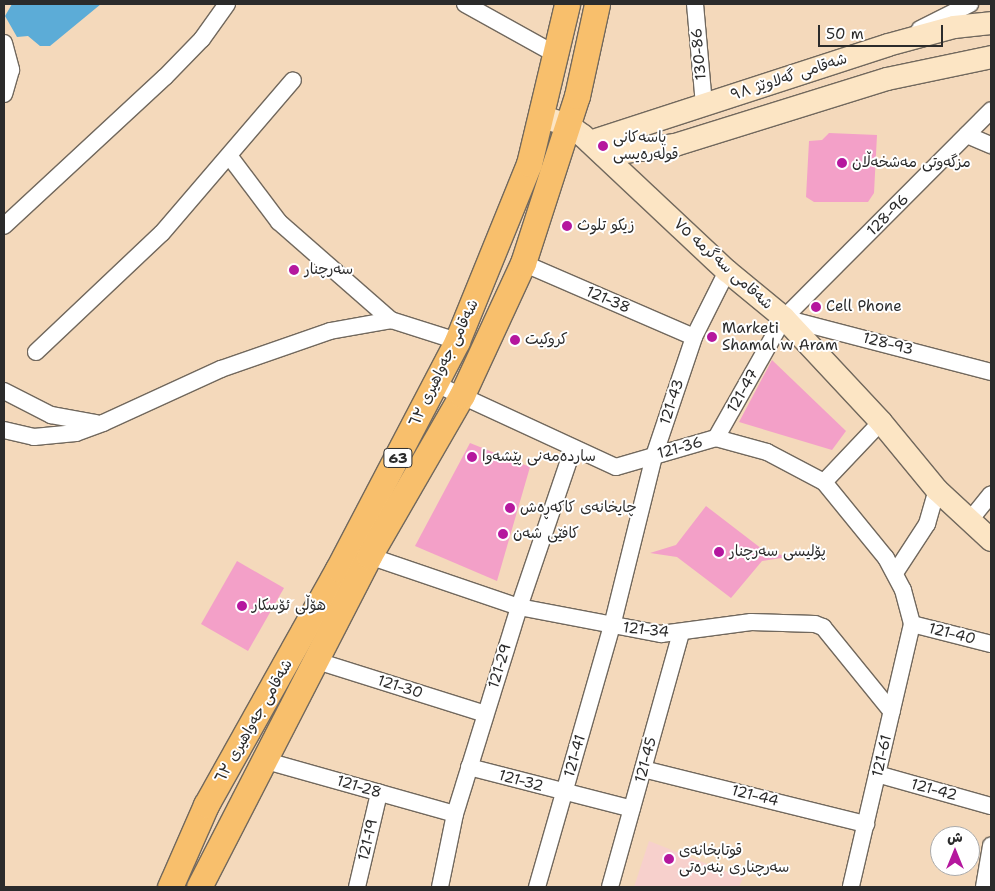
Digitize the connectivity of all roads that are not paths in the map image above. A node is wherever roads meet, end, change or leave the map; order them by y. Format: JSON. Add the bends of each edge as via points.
{"nodes":[{"id":1,"x":227,"y":4,"type":"edge"},
{"id":2,"x":465,"y":4,"type":"edge"},
{"id":3,"x":567,"y":4,"type":"edge"},
{"id":4,"x":598,"y":4,"type":"edge"},
{"id":5,"x":970,"y":4,"type":"edge"},
{"id":6,"x":699,"y":5,"type":"edge"},
{"id":7,"x":991,"y":23,"type":"edge"},
{"id":8,"x":4,"y":43,"type":"edge"},
{"id":9,"x":888,"y":45,"type":"junction"},
{"id":10,"x":555,"y":54,"type":"junction"},
{"id":11,"x":991,"y":57,"type":"edge"},
{"id":12,"x":792,"y":77,"type":"junction"},
{"id":13,"x":293,"y":80,"type":"dead end"},
{"id":14,"x":4,"y":94,"type":"edge"},
{"id":15,"x":704,"y":105,"type":"junction"},
{"id":16,"x":802,"y":105,"type":"junction"},
{"id":17,"x":991,"y":110,"type":"edge"},
{"id":18,"x":543,"y":116,"type":"junction"},
{"id":19,"x":568,"y":124,"type":"junction"},
{"id":20,"x":967,"y":135,"type":"junction"},
{"id":21,"x":991,"y":144,"type":"edge"},
{"id":22,"x":597,"y":149,"type":"junction"},
{"id":23,"x":230,"y":157,"type":"junction"},
{"id":24,"x":4,"y":226,"type":"edge"},
{"id":25,"x":523,"y":263,"type":"junction"},
{"id":26,"x":727,"y":271,"type":"junction"},
{"id":27,"x":784,"y":318,"type":"junction"},
{"id":28,"x":391,"y":320,"type":"junction"},
{"id":29,"x":694,"y":337,"type":"junction"},
{"id":30,"x":457,"y":341,"type":"junction"},
{"id":31,"x":36,"y":352,"type":"dead end"},
{"id":32,"x":991,"y":372,"type":"edge"},
{"id":33,"x":436,"y":384,"type":"junction"},
{"id":34,"x":4,"y":391,"type":"edge"},
{"id":35,"x":462,"y":395,"type":"junction"},
{"id":36,"x":881,"y":422,"type":"junction"},
{"id":37,"x":103,"y":424,"type":"junction"},
{"id":38,"x":4,"y":430,"type":"edge"},
{"id":39,"x":716,"y":438,"type":"junction"},
{"id":40,"x":573,"y":448,"type":"junction"},
{"id":41,"x":654,"y":456,"type":"junction"},
{"id":42,"x":824,"y":482,"type":"junction"},
{"id":43,"x":937,"y":490,"type":"junction"},
{"id":44,"x":991,"y":494,"type":"edge"},
{"id":45,"x":970,"y":520,"type":"junction"},
{"id":46,"x":991,"y":540,"type":"edge"},
{"id":47,"x":369,"y":556,"type":"junction"},
{"id":48,"x":895,"y":574,"type":"junction"},
{"id":49,"x":518,"y":607,"type":"junction"},
{"id":50,"x":912,"y":624,"type":"junction"},
{"id":51,"x":612,"y":626,"type":"junction"},
{"id":52,"x":681,"y":633,"type":"junction"},
{"id":53,"x":991,"y":644,"type":"edge"},
{"id":54,"x":314,"y":660,"type":"junction"},
{"id":55,"x":892,"y":712,"type":"junction"},
{"id":56,"x":485,"y":714,"type":"junction"},
{"id":57,"x":263,"y":760,"type":"junction"},
{"id":58,"x":469,"y":768,"type":"junction"},
{"id":59,"x":643,"y":768,"type":"junction"},
{"id":60,"x":877,"y":774,"type":"junction"},
{"id":61,"x":379,"y":793,"type":"junction"},
{"id":62,"x":564,"y":793,"type":"junction"},
{"id":63,"x":991,"y":806,"type":"edge"},
{"id":64,"x":632,"y":809,"type":"junction"},
{"id":65,"x":455,"y":814,"type":"junction"},
{"id":66,"x":866,"y":824,"type":"junction"},
{"id":67,"x":991,"y":846,"type":"edge"},
{"id":68,"x":170,"y":887,"type":"edge"},
{"id":69,"x":199,"y":887,"type":"edge"},
{"id":70,"x":357,"y":887,"type":"edge"},
{"id":71,"x":440,"y":887,"type":"edge"},
{"id":72,"x":537,"y":887,"type":"edge"},
{"id":73,"x":610,"y":887,"type":"edge"},
{"id":74,"x":851,"y":887,"type":"edge"},
{"id":75,"x":984,"y":887,"type":"edge"}],
"edges":[{"from":1,"to":24,"type":"street","via":[[202,39],[165,77]]},
{"from":2,"to":10,"type":"street"},
{"from":3,"to":10,"type":"main road","name":"شەقامی جەواهیری ٦٣","number":"63"},
{"from":4,"to":19,"type":"main road","name":"شەقامی جەواهیری ٦٣","number":"63"},
{"from":5,"to":9,"type":"street"},
{"from":6,"to":15,"type":"street","name":"130-86"},
{"from":7,"to":9,"type":"main road","name":"شەقامی گەلاوێژ ٩٨","via":[[954,27]]},
{"from":8,"to":14,"type":"street","via":[[10,70]]},
{"from":9,"to":12,"type":"main road","name":"شەقامی گەلاوێژ ٩٨"},
{"from":10,"to":18,"type":"main road","name":"شەقامی جەواهیری ٦٣","number":"63"},
{"from":11,"to":16,"type":"main road","name":"شەقامی گەلاوێژ ٩٨","via":[[887,79]]},
{"from":12,"to":15,"type":"main road","name":"شەقامی گەلاوێژ ٩٨"},
{"from":12,"to":16,"type":"main road"},
{"from":13,"to":23,"type":"street"},
{"from":15,"to":22,"type":"main road","name":"شەقامی گەلاوێژ ٩٨"},
{"from":16,"to":22,"type":"main road","name":"شەقامی گەلاوێژ ٩٨","via":[[698,140]]},
{"from":17,"to":20,"type":"street","name":"128-96"},
{"from":18,"to":19,"type":"main road","name":"شەقامی سەگرمە ٧٥"},
{"from":18,"to":30,"type":"main road","name":"شەقامی جەواهیری ٦٣","number":"63","via":[[508,222]]},
{"from":19,"to":22,"type":"main road","name":"شەقامی سەگرمە ٧٥"},
{"from":19,"to":25,"type":"main road","name":"شەقامی جەواهیری ٦٣","number":"63"},
{"from":20,"to":21,"type":"street"},
{"from":20,"to":27,"type":"street","name":"128-96"},
{"from":22,"to":26,"type":"main road","name":"شەقامی سەگرمە ٧٥"},
{"from":23,"to":28,"type":"street","via":[[279,222]]},
{"from":23,"to":31,"type":"street","via":[[162,233]]},
{"from":25,"to":29,"type":"street","name":"121-38"},
{"from":25,"to":35,"type":"main road","name":"شەقامی جەواهیری ٦٣","number":"63"},
{"from":26,"to":27,"type":"main road","name":"شەقامی سەگرمە ٧٥"},
{"from":26,"to":29,"type":"street","name":"121-43"},
{"from":27,"to":32,"type":"street","name":"128-93"},
{"from":27,"to":36,"type":"main road","name":"شەقامی سەگرمە ٧٥"},
{"from":27,"to":39,"type":"street","name":"121-47"},
{"from":28,"to":30,"type":"street"},
{"from":28,"to":37,"type":"street","via":[[330,331],[221,369]]},
{"from":29,"to":41,"type":"street","name":"121-43"},
{"from":30,"to":33,"type":"main road","name":"شەقامی جەواهیری ٦٣","number":"63"},
{"from":33,"to":35,"type":"street","name":"121-36"},
{"from":33,"to":68,"type":"main road","name":"شەقامی جەواهیری ٦٣","number":"63","via":[[206,805]]},
{"from":34,"to":37,"type":"street","via":[[51,415]]},
{"from":35,"to":40,"type":"street","name":"121-36"},
{"from":35,"to":47,"type":"main road","name":"شەقامی جەواهیری ٦٣","number":"63"},
{"from":36,"to":42,"type":"street"},
{"from":36,"to":43,"type":"main road","name":"شەقامی سەگرمە ٧٥"},
{"from":37,"to":38,"type":"street","via":[[53,436],[34,437]]},
{"from":39,"to":41,"type":"street","name":"121-36"},
{"from":39,"to":42,"type":"street","name":"121-36","via":[[767,452]]},
{"from":40,"to":41,"type":"street","name":"121-36","via":[[616,467]]},
{"from":40,"to":49,"type":"street","name":"121-29"},
{"from":41,"to":51,"type":"street","name":"121-43"},
{"from":42,"to":48,"type":"street","name":"121-36","via":[[886,558]]},
{"from":43,"to":45,"type":"main road","name":"شەقامی سەگرمە ٧٥"},
{"from":43,"to":48,"type":"street","via":[[927,524]]},
{"from":44,"to":45,"type":"street"},
{"from":45,"to":46,"type":"main road","name":"شەقامی سەگرمە ٧٥"},
{"from":47,"to":49,"type":"street","name":"121-34"},
{"from":47,"to":54,"type":"main road","name":"شەقامی جەواهیری ٦٣","number":"63"},
{"from":48,"to":50,"type":"street","name":"121-36"},
{"from":49,"to":51,"type":"street","name":"121-34"},
{"from":49,"to":56,"type":"street","name":"121-29"},
{"from":50,"to":53,"type":"street","name":"121-40"},
{"from":50,"to":55,"type":"street","name":"121-61"},
{"from":51,"to":52,"type":"street","name":"121-34","via":[[661,634]]},
{"from":51,"to":62,"type":"street","name":"121-41"},
{"from":52,"to":55,"type":"street","name":"121-34","via":[[751,622],[815,624],[823,627]]},
{"from":52,"to":59,"type":"street","name":"121-45"},
{"from":54,"to":56,"type":"street","name":"121-30"},
{"from":54,"to":57,"type":"main road","name":"شەقامی جەواهیری ٦٣","number":"63"},
{"from":55,"to":60,"type":"street","name":"121-61"},
{"from":56,"to":58,"type":"street","name":"121-29"},
{"from":57,"to":61,"type":"street","name":"121-28"},
{"from":57,"to":69,"type":"main road","name":"شەقامی جەواهیری ٦٣","number":"63"},
{"from":58,"to":62,"type":"street","name":"121-32"},
{"from":58,"to":65,"type":"street","name":"121-29"},
{"from":59,"to":64,"type":"street","name":"121-45"},
{"from":59,"to":66,"type":"street","name":"121-44"},
{"from":60,"to":63,"type":"street","name":"121-42"},
{"from":60,"to":66,"type":"street","name":"121-61"},
{"from":61,"to":65,"type":"street","name":"121-28"},
{"from":61,"to":70,"type":"street","name":"121-19"},
{"from":62,"to":64,"type":"street","name":"121-32"},
{"from":62,"to":72,"type":"street","name":"121-41"},
{"from":64,"to":73,"type":"street","name":"121-45"},
{"from":65,"to":71,"type":"street","name":"121-29"},
{"from":66,"to":74,"type":"street","name":"121-61"},
{"from":67,"to":75,"type":"street"}]}
